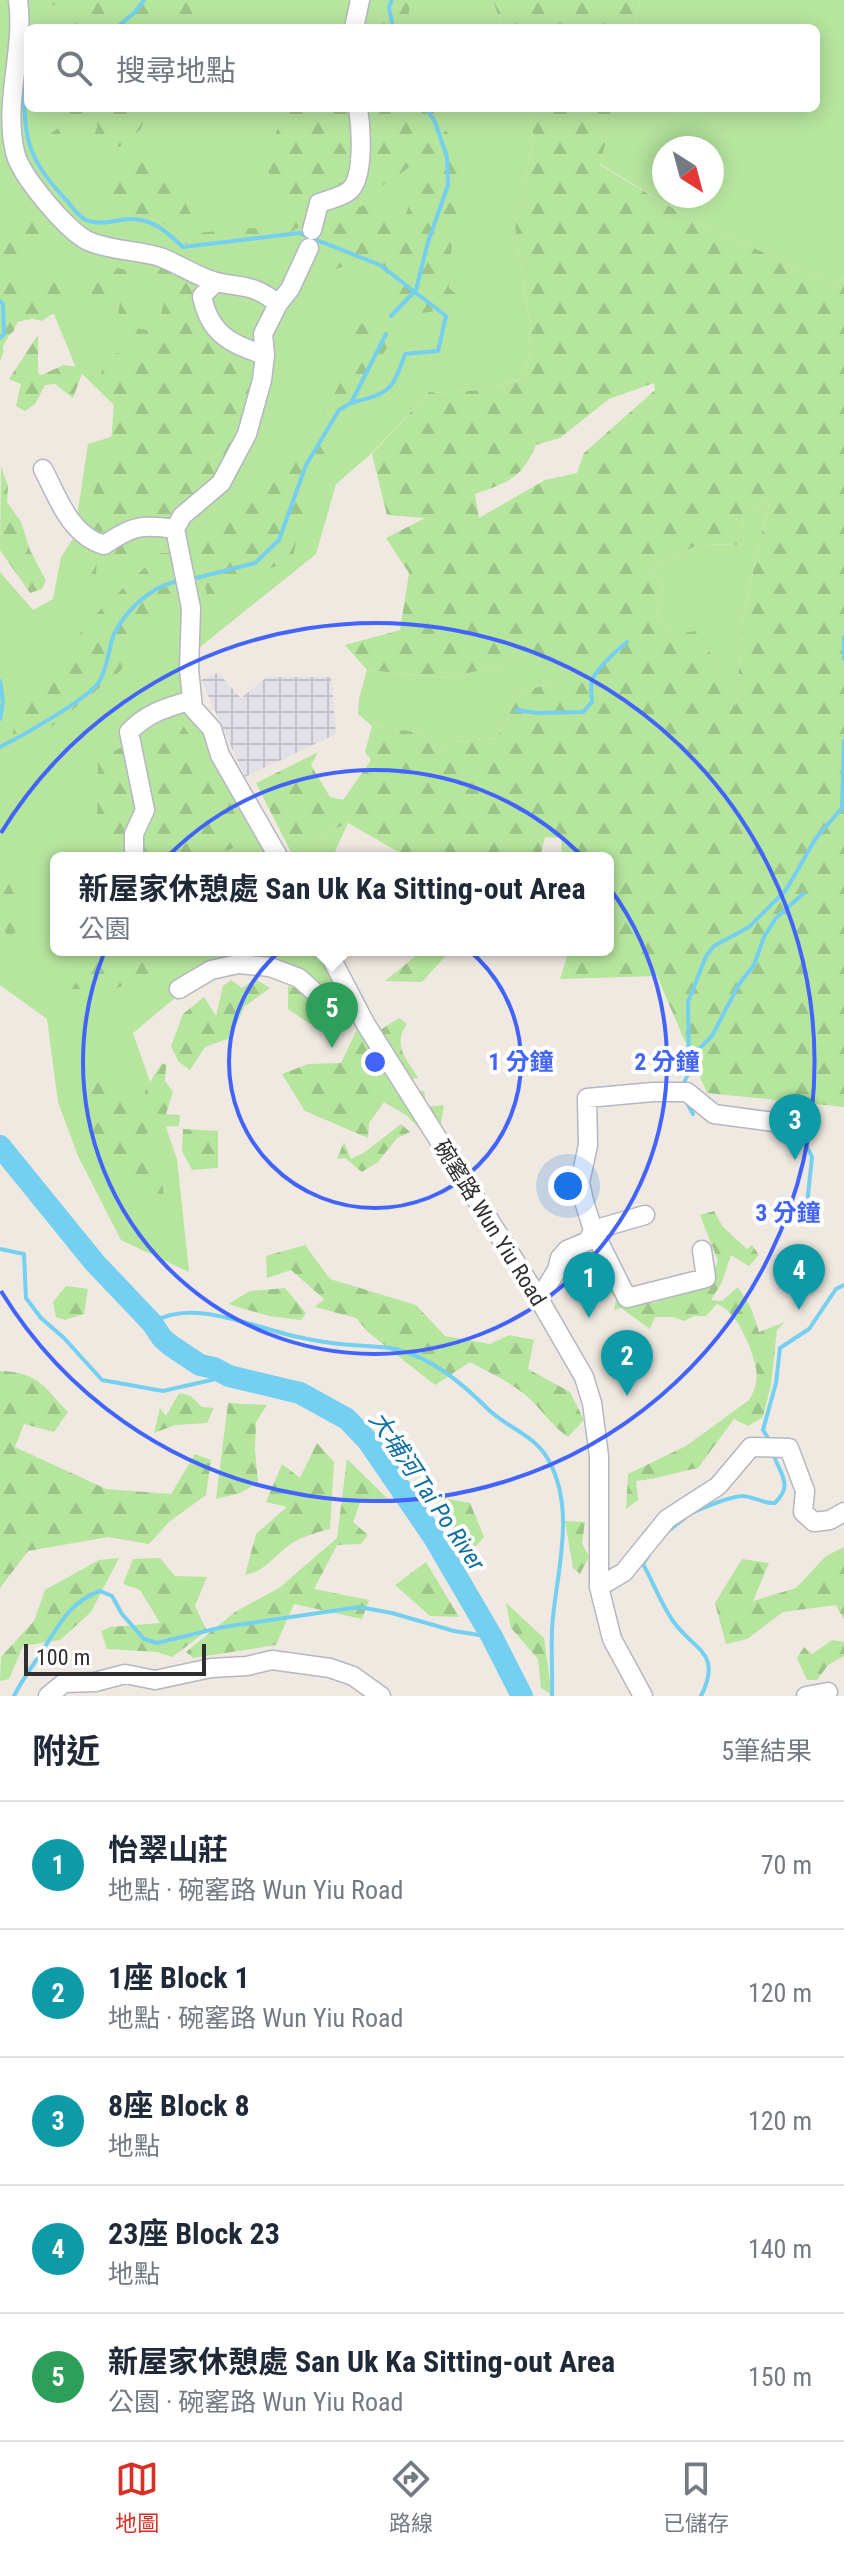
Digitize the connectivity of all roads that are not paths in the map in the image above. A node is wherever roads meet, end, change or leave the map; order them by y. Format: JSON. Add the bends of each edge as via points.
{"nodes":[{"id":1,"x":18,"y":0,"type":"edge"},
{"id":2,"x":360,"y":0,"type":"edge"},
{"id":3,"x":355,"y":24,"type":"edge"},
{"id":4,"x":358,"y":112,"type":"edge"},
{"id":5,"x":216,"y":282,"type":"junction"},
{"id":6,"x":278,"y":304,"type":"junction"},
{"id":7,"x":265,"y":355,"type":"junction"},
{"id":8,"x":43,"y":469,"type":"dead end"},
{"id":9,"x":175,"y":529,"type":"junction"},
{"id":10,"x":192,"y":700,"type":"junction"},
{"id":11,"x":134,"y":852,"type":"edge"},
{"id":12,"x":276,"y":852,"type":"edge"},
{"id":13,"x":330,"y":956,"type":"edge"},
{"id":14,"x":179,"y":989,"type":"dead end"},
{"id":15,"x":357,"y":1010,"type":"junction"},
{"id":16,"x":781,"y":1123,"type":"dead end"},
{"id":17,"x":645,"y":1215,"type":"dead end"},
{"id":18,"x":593,"y":1230,"type":"junction"},
{"id":19,"x":702,"y":1250,"type":"dead end"},
{"id":20,"x":539,"y":1299,"type":"junction"},
{"id":21,"x":844,"y":1512,"type":"edge"},
{"id":22,"x":599,"y":1587,"type":"junction"},
{"id":23,"x":828,"y":1692,"type":"dead end"},
{"id":24,"x":48,"y":1696,"type":"edge"},
{"id":25,"x":381,"y":1696,"type":"edge"},
{"id":26,"x":643,"y":1696,"type":"edge"},
{"id":27,"x":806,"y":1696,"type":"edge"}],
"edges":[{"from":1,"to":5,"type":"street","via":[[21,27],[12,124],[16,155],[26,175],[85,239],[163,258]]},
{"from":2,"to":3,"type":"street"},
{"from":4,"to":6,"type":"street","via":[[356,180],[350,190],[319,203],[290,289]]},
{"from":5,"to":6,"type":"street","via":[[251,288]]},
{"from":5,"to":7,"type":"street","via":[[202,296],[211,324],[229,341]]},
{"from":6,"to":7,"type":"street","via":[[263,334]]},
{"from":7,"to":9,"type":"street","via":[[247,434],[221,483],[182,516]]},
{"from":8,"to":9,"type":"street","via":[[71,522],[90,541],[104,545],[145,525]]},
{"from":9,"to":10,"type":"street","via":[[191,608]]},
{"from":10,"to":11,"type":"street","via":[[143,718],[129,732],[145,810],[134,834]]},
{"from":10,"to":12,"type":"street"},
{"from":13,"to":15,"type":"street","name":"碗窰路 Wun Yiu Road"},
{"from":14,"to":15,"type":"street","via":[[211,970],[238,964],[270,967],[299,978],[319,996]]},
{"from":15,"to":20,"type":"street","name":"碗窰路 Wun Yiu Road"},
{"from":16,"to":18,"type":"street","via":[[714,1114],[681,1092],[587,1098],[588,1145],[580,1182]]},
{"from":17,"to":18,"type":"street"},
{"from":18,"to":19,"type":"street","via":[[627,1298],[706,1278]]},
{"from":18,"to":20,"type":"street","via":[[588,1241],[560,1258]]},
{"from":20,"to":22,"type":"street","name":"碗窰路 Wun Yiu Road","via":[[584,1377],[592,1403],[599,1456]]},
{"from":21,"to":22,"type":"street","via":[[814,1522],[803,1512],[805,1491],[789,1448],[751,1447],[718,1486],[667,1519],[624,1572]]},
{"from":22,"to":26,"type":"street","name":"碗窰路 Wun Yiu Road","via":[[612,1639]]},
{"from":23,"to":27,"type":"street"},
{"from":24,"to":25,"type":"street","via":[[64,1683],[125,1674],[155,1680],[272,1660],[330,1668],[353,1676]]}]}
